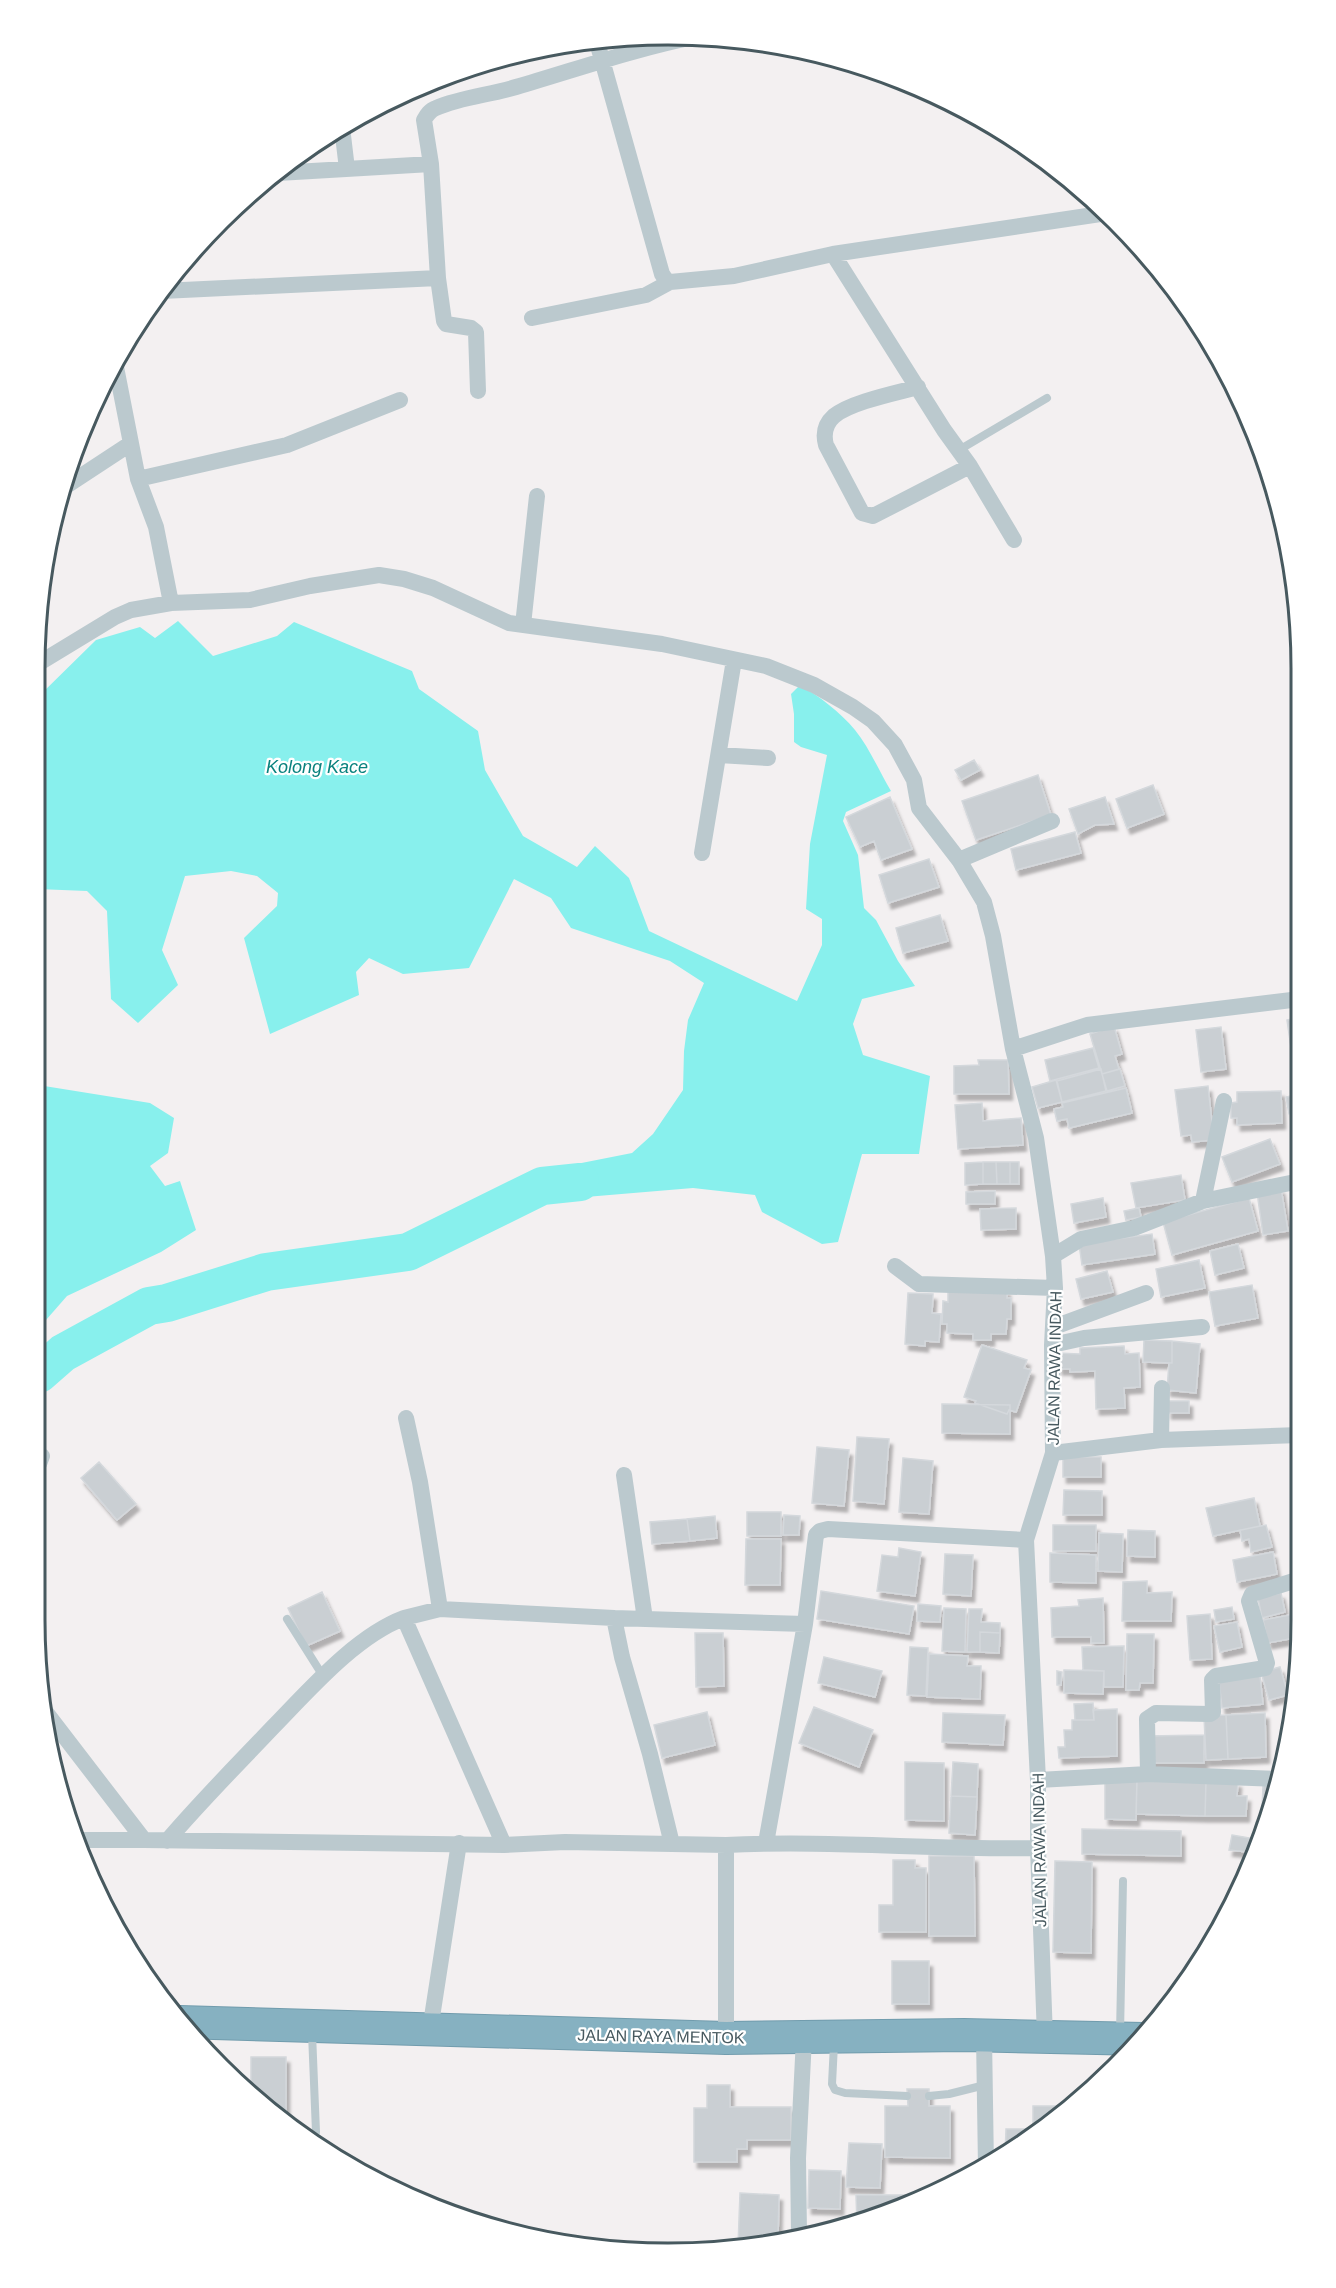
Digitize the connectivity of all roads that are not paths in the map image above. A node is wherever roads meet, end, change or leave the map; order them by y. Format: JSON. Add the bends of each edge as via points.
{"nodes":[{"id":1,"x":663,"y":45,"type":"edge"},
{"id":2,"x":599,"y":49,"type":"edge"},
{"id":3,"x":602,"y":61,"type":"junction"},
{"id":4,"x":343,"y":137,"type":"edge"},
{"id":5,"x":431,"y":164,"type":"junction"},
{"id":6,"x":347,"y":169,"type":"junction"},
{"id":7,"x":291,"y":172,"type":"edge"},
{"id":8,"x":1095,"y":215,"type":"edge"},
{"id":9,"x":833,"y":254,"type":"junction"},
{"id":10,"x":438,"y":278,"type":"junction"},
{"id":11,"x":670,"y":282,"type":"junction"},
{"id":12,"x":173,"y":290,"type":"edge"},
{"id":13,"x":532,"y":318,"type":"dead end"},
{"id":14,"x":118,"y":376,"type":"edge"},
{"id":15,"x":918,"y":387,"type":"junction"},
{"id":16,"x":478,"y":391,"type":"dead end"},
{"id":17,"x":1047,"y":398,"type":"dead end"},
{"id":18,"x":400,"y":400,"type":"dead end"},
{"id":19,"x":130,"y":444,"type":"junction"},
{"id":20,"x":958,"y":450,"type":"junction"},
{"id":21,"x":970,"y":466,"type":"junction"},
{"id":22,"x":138,"y":479,"type":"junction"},
{"id":23,"x":74,"y":481,"type":"edge"},
{"id":24,"x":537,"y":496,"type":"dead end"},
{"id":25,"x":1014,"y":540,"type":"dead end"},
{"id":26,"x":171,"y":603,"type":"junction"},
{"id":27,"x":523,"y":625,"type":"junction"},
{"id":28,"x":45,"y":659,"type":"edge"},
{"id":29,"x":734,"y":660,"type":"junction"},
{"id":30,"x":719,"y":755,"type":"junction"},
{"id":31,"x":768,"y":758,"type":"dead end"},
{"id":32,"x":1052,"y":821,"type":"dead end"},
{"id":33,"x":702,"y":853,"type":"dead end"},
{"id":34,"x":959,"y":860,"type":"junction"},
{"id":35,"x":1291,"y":1000,"type":"edge"},
{"id":36,"x":1012,"y":1049,"type":"junction"},
{"id":37,"x":1224,"y":1101,"type":"dead end"},
{"id":38,"x":1291,"y":1183,"type":"edge"},
{"id":39,"x":1203,"y":1201,"type":"junction"},
{"id":40,"x":1053,"y":1256,"type":"junction"},
{"id":41,"x":895,"y":1266,"type":"dead end"},
{"id":42,"x":1055,"y":1288,"type":"junction"},
{"id":43,"x":1146,"y":1293,"type":"dead end"},
{"id":44,"x":1054,"y":1327,"type":"junction"},
{"id":45,"x":1202,"y":1327,"type":"dead end"},
{"id":46,"x":1052,"y":1345,"type":"junction"},
{"id":47,"x":1162,"y":1388,"type":"dead end"},
{"id":48,"x":406,"y":1418,"type":"dead end"},
{"id":49,"x":1291,"y":1435,"type":"edge"},
{"id":50,"x":1161,"y":1440,"type":"junction"},
{"id":51,"x":1053,"y":1453,"type":"junction"},
{"id":52,"x":624,"y":1475,"type":"dead end"},
{"id":53,"x":1026,"y":1540,"type":"junction"},
{"id":54,"x":1291,"y":1582,"type":"edge"},
{"id":55,"x":440,"y":1609,"type":"junction"},
{"id":56,"x":404,"y":1618,"type":"junction"},
{"id":57,"x":614,"y":1618,"type":"junction"},
{"id":58,"x":287,"y":1619,"type":"dead end"},
{"id":59,"x":645,"y":1619,"type":"junction"},
{"id":60,"x":805,"y":1624,"type":"junction"},
{"id":61,"x":322,"y":1676,"type":"junction"},
{"id":62,"x":54,"y":1724,"type":"edge"},
{"id":63,"x":1148,"y":1774,"type":"junction"},
{"id":64,"x":1271,"y":1779,"type":"edge"},
{"id":65,"x":1038,"y":1780,"type":"junction"},
{"id":66,"x":85,"y":1840,"type":"edge"},
{"id":67,"x":144,"y":1840,"type":"junction"},
{"id":68,"x":168,"y":1841,"type":"junction"},
{"id":69,"x":459,"y":1843,"type":"junction"},
{"id":70,"x":766,"y":1843,"type":"junction"},
{"id":71,"x":672,"y":1844,"type":"junction"},
{"id":72,"x":504,"y":1845,"type":"junction"},
{"id":73,"x":726,"y":1845,"type":"junction"},
{"id":74,"x":1038,"y":1848,"type":"junction"},
{"id":75,"x":1123,"y":1881,"type":"dead end"},
{"id":76,"x":193,"y":2022,"type":"edge"},
{"id":77,"x":312,"y":2026,"type":"junction"},
{"id":78,"x":430,"y":2030,"type":"junction"},
{"id":79,"x":984,"y":2036,"type":"junction"},
{"id":80,"x":1132,"y":2036,"type":"edge"},
{"id":81,"x":819,"y":2037,"type":"junction"},
{"id":82,"x":1045,"y":2037,"type":"junction"},
{"id":83,"x":726,"y":2038,"type":"junction"},
{"id":84,"x":1129,"y":2039,"type":"edge"},
{"id":85,"x":985,"y":2084,"type":"junction"},
{"id":86,"x":907,"y":2096,"type":"dead end"},
{"id":87,"x":929,"y":2096,"type":"dead end"},
{"id":88,"x":316,"y":2132,"type":"dead end"},
{"id":89,"x":986,"y":2156,"type":"edge"},
{"id":90,"x":799,"y":2229,"type":"edge"}],
"edges":[{"from":1,"to":3,"type":"street"},
{"from":2,"to":3,"type":"street"},
{"from":3,"to":5,"type":"street","via":[[433,109],[424,120]]},
{"from":3,"to":11,"type":"street","via":[[662,274]]},
{"from":4,"to":6,"type":"street"},
{"from":5,"to":6,"type":"street"},
{"from":5,"to":10,"type":"street"},
{"from":6,"to":7,"type":"street"},
{"from":8,"to":9,"type":"street"},
{"from":9,"to":11,"type":"street","via":[[734,276]]},
{"from":9,"to":15,"type":"street"},
{"from":10,"to":12,"type":"street"},
{"from":10,"to":16,"type":"street","via":[[446,324],[476,332]]},
{"from":11,"to":13,"type":"street","via":[[646,295]]},
{"from":14,"to":19,"type":"street"},
{"from":15,"to":20,"type":"street"},
{"from":15,"to":21,"type":"street","via":[[846,409],[826,426],[826,446],[862,513],[873,516]]},
{"from":17,"to":20,"type":"lane"},
{"from":18,"to":22,"type":"street","via":[[287,446]]},
{"from":19,"to":22,"type":"street"},
{"from":19,"to":23,"type":"street"},
{"from":20,"to":21,"type":"street"},
{"from":21,"to":25,"type":"street"},
{"from":22,"to":26,"type":"street","via":[[156,528]]},
{"from":24,"to":27,"type":"street"},
{"from":26,"to":27,"type":"street","name":"JALAN RAWA INDAH","via":[[250,600],[379,575],[433,588],[509,623]]},
{"from":26,"to":28,"type":"street","name":"JALAN RAWA INDAH","via":[[115,617]]},
{"from":27,"to":29,"type":"street","name":"JALAN RAWA INDAH","via":[[662,644]]},
{"from":29,"to":30,"type":"street"},
{"from":29,"to":34,"type":"street","name":"JALAN RAWA INDAH","via":[[766,666],[814,685],[873,721],[895,745],[914,780],[919,808]]},
{"from":30,"to":31,"type":"street"},
{"from":30,"to":33,"type":"street"},
{"from":32,"to":34,"type":"street"},
{"from":34,"to":36,"type":"street","name":"JALAN RAWA INDAH","via":[[984,902]]},
{"from":35,"to":36,"type":"street","via":[[1088,1025]]},
{"from":36,"to":40,"type":"street","name":"JALAN RAWA INDAH","via":[[1036,1138]]},
{"from":37,"to":39,"type":"street"},
{"from":38,"to":39,"type":"street"},
{"from":39,"to":40,"type":"street","via":[[1134,1228],[1081,1239]]},
{"from":40,"to":42,"type":"street","name":"JALAN RAWA INDAH"},
{"from":41,"to":42,"type":"street","via":[[919,1284]]},
{"from":42,"to":44,"type":"street","name":"JALAN RAWA INDAH"},
{"from":43,"to":44,"type":"street"},
{"from":44,"to":46,"type":"street","name":"JALAN RAWA INDAH"},
{"from":45,"to":46,"type":"street","via":[[1084,1338]]},
{"from":46,"to":51,"type":"street","name":"JALAN RAWA INDAH"},
{"from":47,"to":50,"type":"street"},
{"from":48,"to":55,"type":"street"},
{"from":49,"to":50,"type":"street"},
{"from":50,"to":51,"type":"street"},
{"from":51,"to":53,"type":"street","name":"JALAN RAWA INDAH"},
{"from":52,"to":59,"type":"street"},
{"from":53,"to":60,"type":"street","via":[[820,1531],[816,1535]]},
{"from":53,"to":65,"type":"street","name":"JALAN RAWA INDAH"},
{"from":54,"to":63,"type":"street","via":[[1250,1597],[1265,1668],[1216,1676],[1212,1680],[1210,1714],[1156,1713],[1147,1719]]},
{"from":55,"to":56,"type":"street"},
{"from":55,"to":57,"type":"street"},
{"from":56,"to":61,"type":"street","via":[[372,1635]]},
{"from":56,"to":72,"type":"street"},
{"from":57,"to":59,"type":"street"},
{"from":57,"to":71,"type":"street"},
{"from":58,"to":61,"type":"lane"},
{"from":59,"to":60,"type":"street"},
{"from":60,"to":70,"type":"street"},
{"from":61,"to":68,"type":"street","via":[[197,1805]]},
{"from":62,"to":67,"type":"street"},
{"from":63,"to":64,"type":"street"},
{"from":63,"to":65,"type":"street"},
{"from":65,"to":74,"type":"street","name":"JALAN RAWA INDAH"},
{"from":66,"to":67,"type":"street"},
{"from":67,"to":68,"type":"street"},
{"from":68,"to":69,"type":"street"},
{"from":69,"to":72,"type":"street"},
{"from":69,"to":78,"type":"street"},
{"from":70,"to":73,"type":"street"},
{"from":70,"to":74,"type":"street"},
{"from":71,"to":72,"type":"street"},
{"from":71,"to":73,"type":"street"},
{"from":73,"to":83,"type":"street"},
{"from":74,"to":82,"type":"street","name":"JALAN RAWA INDAH"},
{"from":75,"to":80,"type":"lane"},
{"from":76,"to":77,"type":"highway","name":"JALAN RAYA MENTOK"},
{"from":77,"to":78,"type":"highway","name":"JALAN RAYA MENTOK"},
{"from":77,"to":88,"type":"lane"},
{"from":78,"to":83,"type":"highway","name":"JALAN RAYA MENTOK"},
{"from":79,"to":81,"type":"highway","name":"JALAN RAYA MENTOK"},
{"from":79,"to":82,"type":"highway","name":"JALAN RAYA MENTOK"},
{"from":79,"to":85,"type":"street"},
{"from":81,"to":83,"type":"highway","name":"JALAN RAYA MENTOK"},
{"from":81,"to":86,"type":"lane","via":[[835,2090]]},
{"from":81,"to":90,"type":"street","via":[[798,2158]]},
{"from":82,"to":84,"type":"highway","name":"JALAN RAYA MENTOK"},
{"from":85,"to":87,"type":"lane"},
{"from":85,"to":89,"type":"street"}]}
